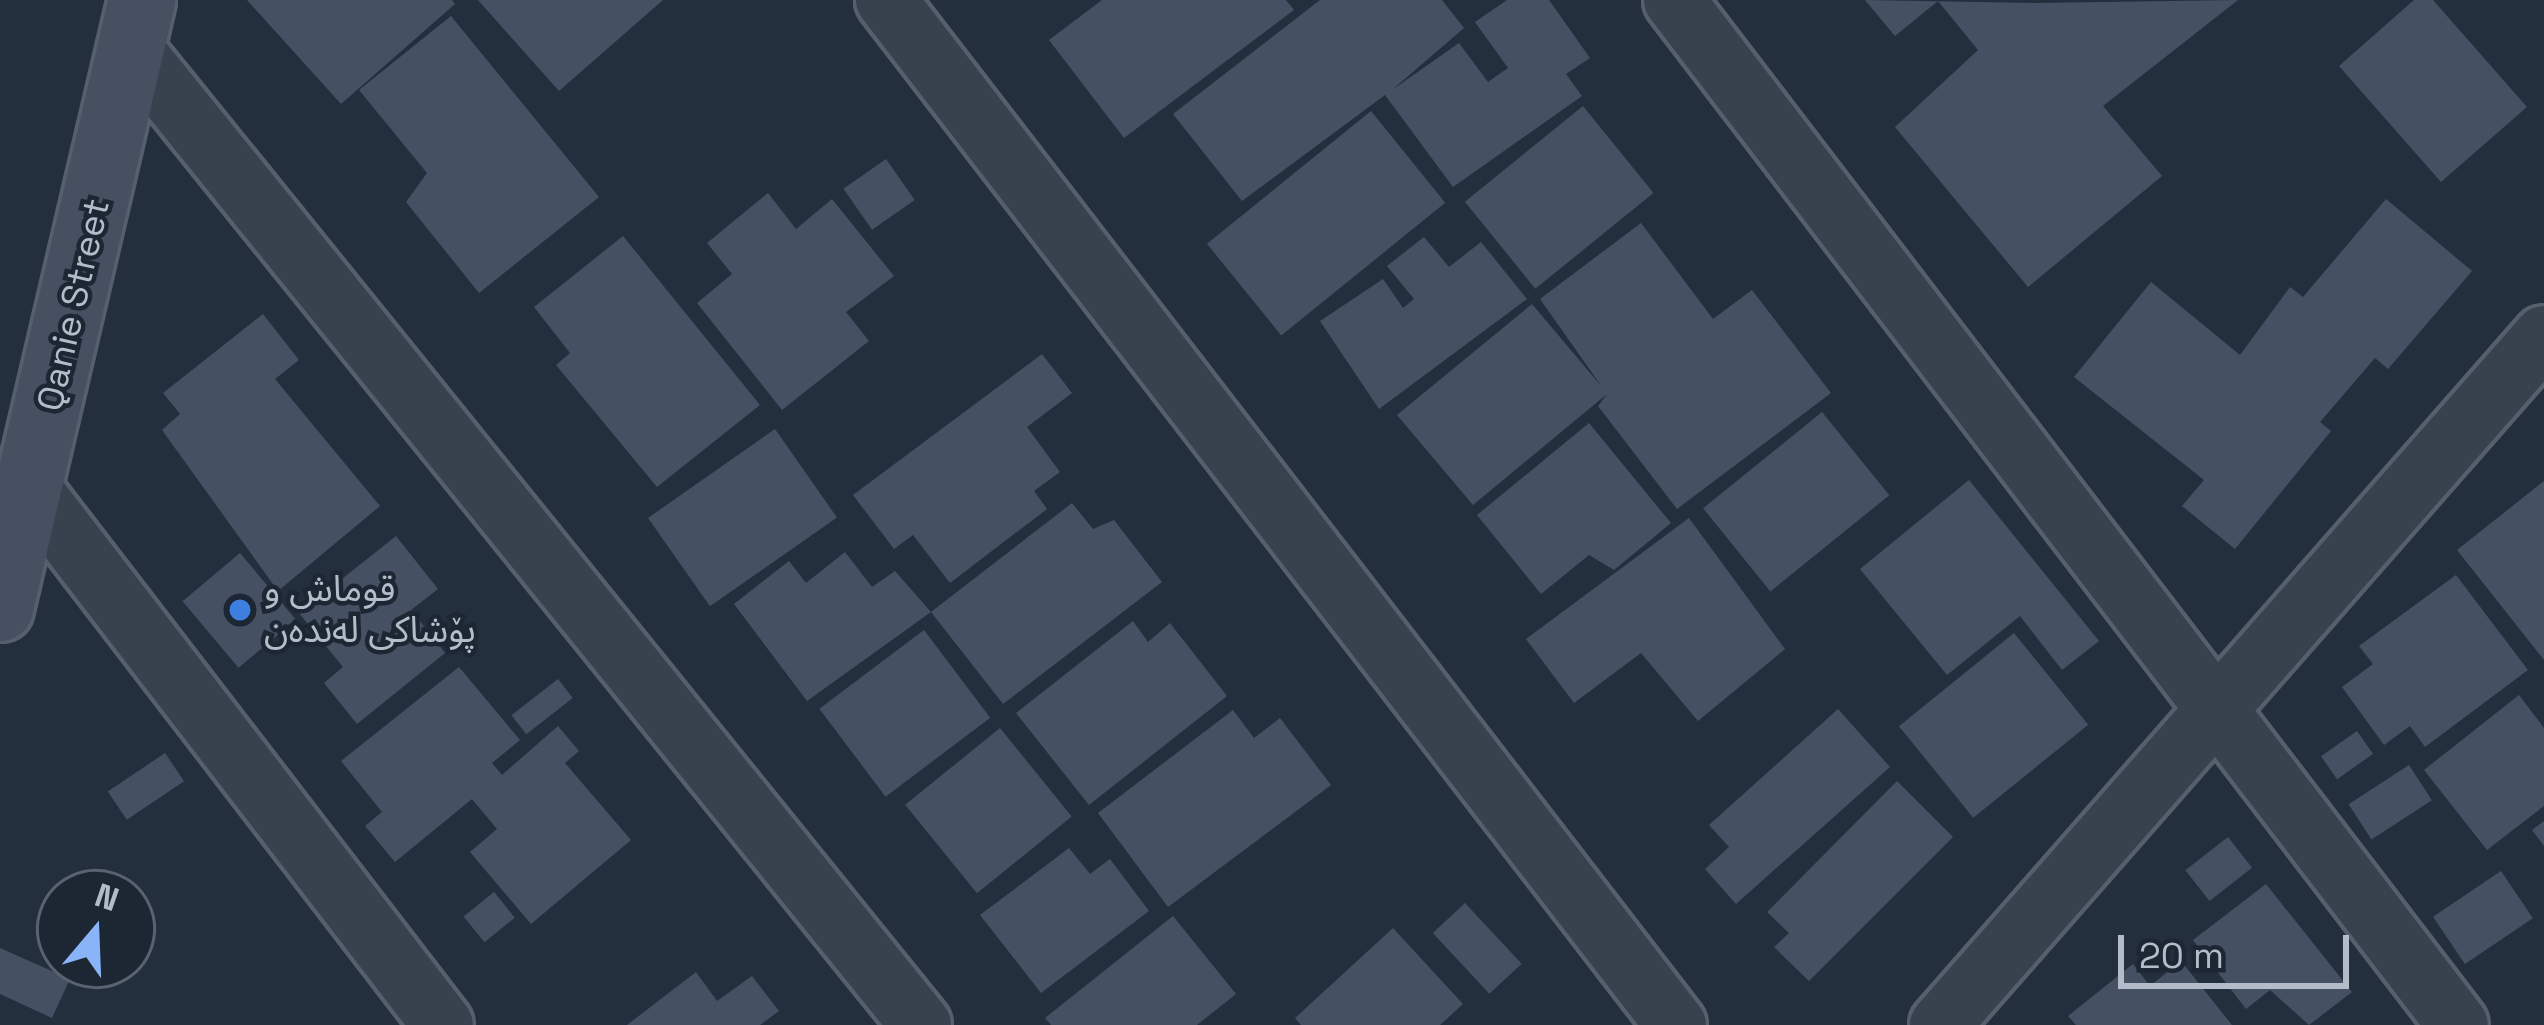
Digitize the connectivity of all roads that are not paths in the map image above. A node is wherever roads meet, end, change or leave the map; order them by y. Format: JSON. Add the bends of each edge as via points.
{"nodes":[{"id":1,"x":886,"y":0,"type":"edge"},
{"id":2,"x":1673,"y":0,"type":"edge"},
{"id":3,"x":138,"y":25,"type":"edge"},
{"id":4,"x":2544,"y":335,"type":"edge"},
{"id":5,"x":30,"y":488,"type":"junction"},
{"id":6,"x":0,"y":608,"type":"edge"},
{"id":7,"x":2217,"y":716,"type":"junction"},
{"id":8,"x":443,"y":1025,"type":"edge"},
{"id":9,"x":921,"y":1025,"type":"edge"},
{"id":10,"x":1676,"y":1025,"type":"edge"},
{"id":11,"x":1940,"y":1025,"type":"edge"},
{"id":12,"x":2458,"y":1025,"type":"edge"}],
"edges":[{"from":1,"to":10,"type":"street"},
{"from":2,"to":7,"type":"street"},
{"from":3,"to":5,"type":"main road","name":"Qanie Street"},
{"from":3,"to":9,"type":"street"},
{"from":4,"to":7,"type":"street"},
{"from":5,"to":6,"type":"main road","name":"Qanie Street"},
{"from":5,"to":8,"type":"street"},
{"from":7,"to":11,"type":"street"},
{"from":7,"to":12,"type":"street"}]}
